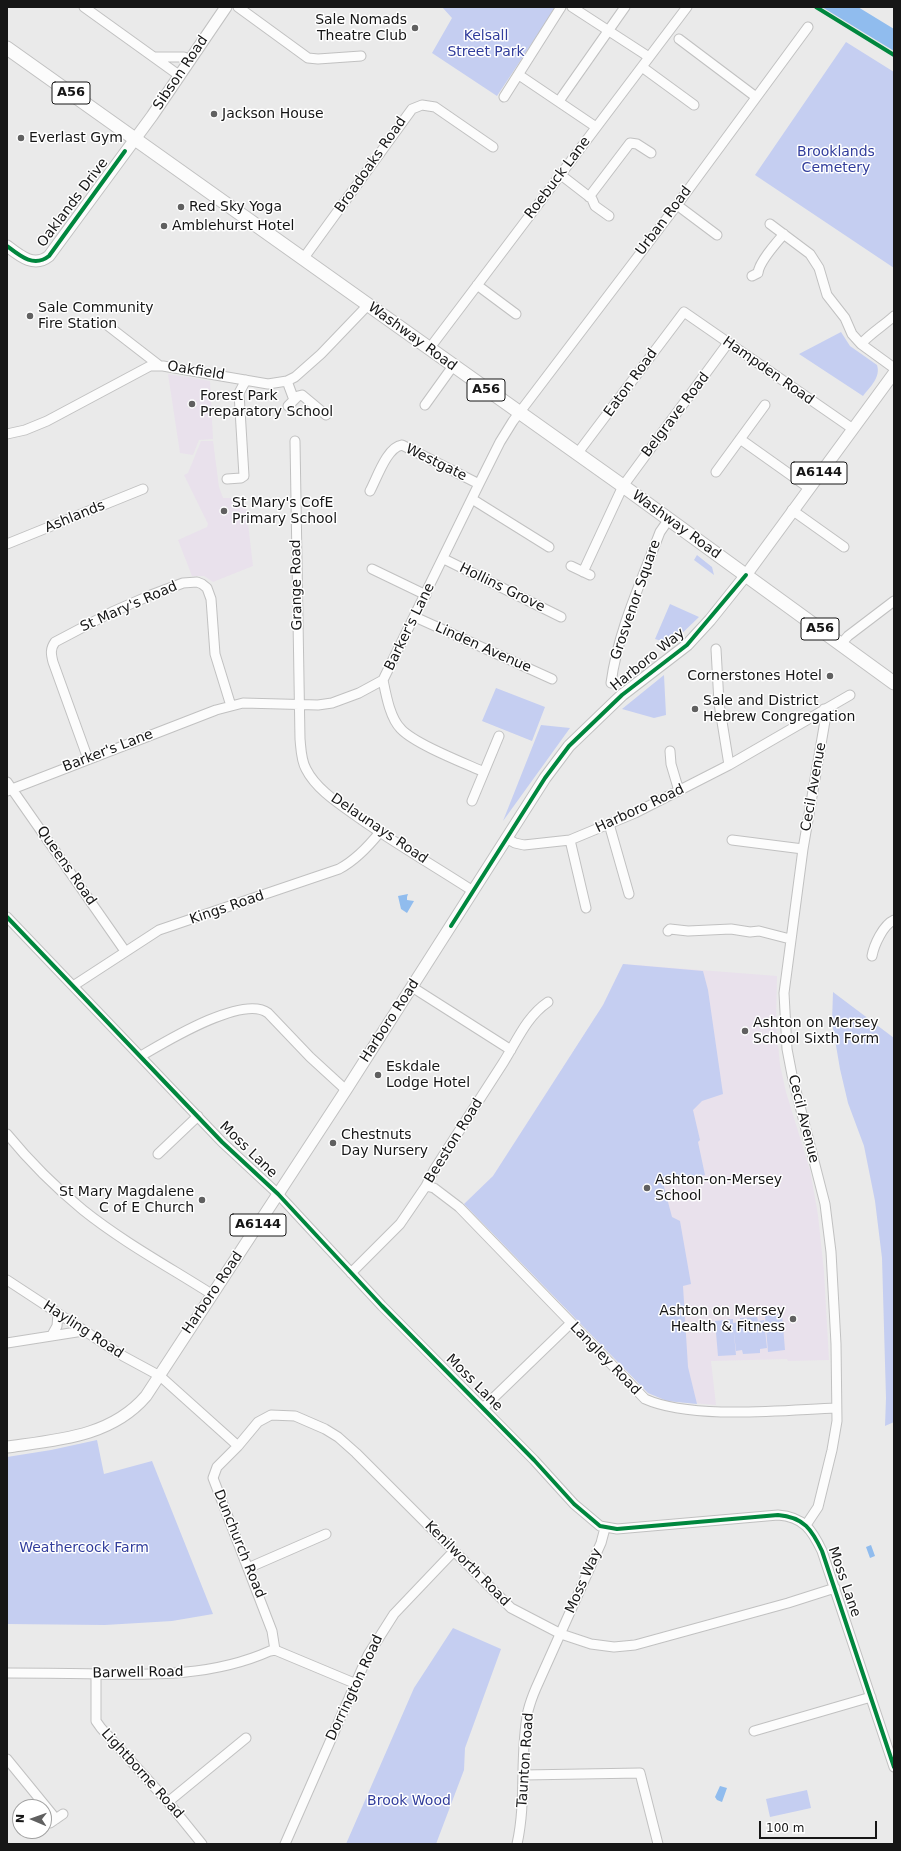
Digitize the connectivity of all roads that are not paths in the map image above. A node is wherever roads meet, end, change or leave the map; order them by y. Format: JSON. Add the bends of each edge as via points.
{"nodes":[{"id":1,"x":84,"y":7,"type":"edge"},
{"id":2,"x":226,"y":7,"type":"edge"},
{"id":3,"x":238,"y":7,"type":"edge"},
{"id":4,"x":562,"y":7,"type":"edge"},
{"id":5,"x":572,"y":7,"type":"edge"},
{"id":6,"x":625,"y":7,"type":"edge"},
{"id":7,"x":687,"y":7,"type":"edge"},
{"id":8,"x":808,"y":27,"type":"dead end"},
{"id":9,"x":608,"y":30,"type":"junction"},
{"id":10,"x":679,"y":39,"type":"dead end"},
{"id":11,"x":7,"y":48,"type":"edge"},
{"id":12,"x":361,"y":56,"type":"dead end"},
{"id":13,"x":156,"y":57,"type":"junction"},
{"id":14,"x":649,"y":57,"type":"junction"},
{"id":15,"x":190,"y":60,"type":"junction"},
{"id":16,"x":642,"y":67,"type":"junction"},
{"id":17,"x":518,"y":75,"type":"junction"},
{"id":18,"x":180,"y":76,"type":"junction"},
{"id":19,"x":504,"y":97,"type":"dead end"},
{"id":20,"x":756,"y":97,"type":"junction"},
{"id":21,"x":559,"y":101,"type":"junction"},
{"id":22,"x":694,"y":105,"type":"dead end"},
{"id":23,"x":596,"y":127,"type":"junction"},
{"id":24,"x":135,"y":139,"type":"junction"},
{"id":25,"x":493,"y":147,"type":"dead end"},
{"id":26,"x":651,"y":153,"type":"dead end"},
{"id":27,"x":560,"y":175,"type":"junction"},
{"id":28,"x":589,"y":197,"type":"junction"},
{"id":29,"x":677,"y":205,"type":"junction"},
{"id":30,"x":609,"y":216,"type":"dead end"},
{"id":31,"x":770,"y":224,"type":"dead end"},
{"id":32,"x":784,"y":234,"type":"junction"},
{"id":33,"x":717,"y":235,"type":"dead end"},
{"id":34,"x":7,"y":246,"type":"edge"},
{"id":35,"x":303,"y":259,"type":"junction"},
{"id":36,"x":758,"y":275,"type":"dead end"},
{"id":37,"x":477,"y":285,"type":"junction"},
{"id":38,"x":368,"y":305,"type":"junction"},
{"id":39,"x":684,"y":312,"type":"joint"},
{"id":40,"x":516,"y":314,"type":"dead end"},
{"id":41,"x":893,"y":314,"type":"edge"},
{"id":42,"x":107,"y":325,"type":"dead end"},
{"id":43,"x":728,"y":343,"type":"junction"},
{"id":44,"x":861,"y":344,"type":"junction"},
{"id":45,"x":429,"y":349,"type":"junction"},
{"id":46,"x":160,"y":366,"type":"junction"},
{"id":47,"x":453,"y":366,"type":"junction"},
{"id":48,"x":894,"y":368,"type":"edge"},
{"id":49,"x":894,"y":373,"type":"edge"},
{"id":50,"x":246,"y":380,"type":"junction"},
{"id":51,"x":287,"y":381,"type":"junction"},
{"id":52,"x":425,"y":405,"type":"dead end"},
{"id":53,"x":765,"y":405,"type":"dead end"},
{"id":54,"x":519,"y":413,"type":"junction"},
{"id":55,"x":326,"y":414,"type":"dead end"},
{"id":56,"x":853,"y":429,"type":"junction"},
{"id":57,"x":7,"y":434,"type":"edge"},
{"id":58,"x":740,"y":440,"type":"junction"},
{"id":59,"x":295,"y":441,"type":"dead end"},
{"id":60,"x":577,"y":454,"type":"junction"},
{"id":61,"x":716,"y":472,"type":"dead end"},
{"id":62,"x":227,"y":479,"type":"dead end"},
{"id":63,"x":479,"y":484,"type":"junction"},
{"id":64,"x":623,"y":486,"type":"junction"},
{"id":65,"x":809,"y":488,"type":"junction"},
{"id":66,"x":143,"y":490,"type":"dead end"},
{"id":67,"x":370,"y":491,"type":"dead end"},
{"id":68,"x":472,"y":499,"type":"junction"},
{"id":69,"x":792,"y":510,"type":"junction"},
{"id":70,"x":668,"y":519,"type":"junction"},
{"id":71,"x":7,"y":544,"type":"edge"},
{"id":72,"x":549,"y":547,"type":"dead end"},
{"id":73,"x":844,"y":547,"type":"dead end"},
{"id":74,"x":444,"y":559,"type":"junction"},
{"id":75,"x":571,"y":566,"type":"dead end"},
{"id":76,"x":372,"y":569,"type":"dead end"},
{"id":77,"x":746,"y":574,"type":"junction"},
{"id":78,"x":426,"y":596,"type":"junction"},
{"id":79,"x":894,"y":601,"type":"edge"},
{"id":80,"x":415,"y":617,"type":"junction"},
{"id":81,"x":561,"y":617,"type":"dead end"},
{"id":82,"x":841,"y":644,"type":"junction"},
{"id":83,"x":716,"y":649,"type":"dead end"},
{"id":84,"x":552,"y":679,"type":"dead end"},
{"id":85,"x":383,"y":680,"type":"junction"},
{"id":86,"x":611,"y":683,"type":"dead end"},
{"id":87,"x":894,"y":683,"type":"edge"},
{"id":88,"x":850,"y":695,"type":"dead end"},
{"id":89,"x":231,"y":706,"type":"junction"},
{"id":90,"x":300,"y":706,"type":"junction"},
{"id":91,"x":824,"y":709,"type":"junction"},
{"id":92,"x":499,"y":736,"type":"dead end"},
{"id":93,"x":670,"y":751,"type":"dead end"},
{"id":94,"x":88,"y":759,"type":"junction"},
{"id":95,"x":729,"y":765,"type":"junction"},
{"id":96,"x":484,"y":772,"type":"junction"},
{"id":97,"x":8,"y":787,"type":"edge"},
{"id":98,"x":679,"y":791,"type":"junction"},
{"id":99,"x":472,"y":800,"type":"dead end"},
{"id":100,"x":609,"y":824,"type":"junction"},
{"id":101,"x":380,"y":832,"type":"junction"},
{"id":102,"x":506,"y":838,"type":"junction"},
{"id":103,"x":570,"y":840,"type":"junction"},
{"id":104,"x":732,"y":840,"type":"dead end"},
{"id":105,"x":803,"y":849,"type":"junction"},
{"id":106,"x":473,"y":891,"type":"junction"},
{"id":107,"x":630,"y":894,"type":"dead end"},
{"id":108,"x":586,"y":908,"type":"dead end"},
{"id":109,"x":7,"y":918,"type":"edge"},
{"id":110,"x":894,"y":920,"type":"edge"},
{"id":111,"x":671,"y":927,"type":"dead end"},
{"id":112,"x":790,"y":939,"type":"junction"},
{"id":113,"x":125,"y":951,"type":"junction"},
{"id":114,"x":872,"y":956,"type":"dead end"},
{"id":115,"x":73,"y":986,"type":"junction"},
{"id":116,"x":412,"y":987,"type":"junction"},
{"id":117,"x":548,"y":1002,"type":"dead end"},
{"id":118,"x":511,"y":1050,"type":"junction"},
{"id":119,"x":141,"y":1056,"type":"junction"},
{"id":120,"x":346,"y":1090,"type":"junction"},
{"id":121,"x":198,"y":1116,"type":"junction"},
{"id":122,"x":7,"y":1134,"type":"edge"},
{"id":123,"x":158,"y":1154,"type":"dead end"},
{"id":124,"x":426,"y":1186,"type":"junction"},
{"id":125,"x":278,"y":1194,"type":"junction"},
{"id":126,"x":351,"y":1273,"type":"junction"},
{"id":127,"x":7,"y":1280,"type":"edge"},
{"id":128,"x":213,"y":1295,"type":"junction"},
{"id":129,"x":58,"y":1314,"type":"junction"},
{"id":130,"x":570,"y":1323,"type":"junction"},
{"id":131,"x":83,"y":1331,"type":"junction"},
{"id":132,"x":52,"y":1335,"type":"junction"},
{"id":133,"x":7,"y":1343,"type":"edge"},
{"id":134,"x":160,"y":1376,"type":"junction"},
{"id":135,"x":483,"y":1408,"type":"junction"},
{"id":136,"x":836,"y":1408,"type":"junction"},
{"id":137,"x":238,"y":1446,"type":"junction"},
{"id":138,"x":7,"y":1447,"type":"edge"},
{"id":139,"x":806,"y":1525,"type":"junction"},
{"id":140,"x":605,"y":1528,"type":"junction"},
{"id":141,"x":326,"y":1534,"type":"dead end"},
{"id":142,"x":454,"y":1551,"type":"junction"},
{"id":143,"x":248,"y":1568,"type":"junction"},
{"id":144,"x":835,"y":1588,"type":"junction"},
{"id":145,"x":561,"y":1634,"type":"junction"},
{"id":146,"x":275,"y":1650,"type":"junction"},
{"id":147,"x":7,"y":1673,"type":"edge"},
{"id":148,"x":96,"y":1674,"type":"junction"},
{"id":149,"x":354,"y":1683,"type":"junction"},
{"id":150,"x":871,"y":1697,"type":"junction"},
{"id":151,"x":754,"y":1731,"type":"dead end"},
{"id":152,"x":246,"y":1738,"type":"dead end"},
{"id":153,"x":7,"y":1759,"type":"edge"},
{"id":154,"x":894,"y":1767,"type":"edge"},
{"id":155,"x":524,"y":1775,"type":"junction"},
{"id":156,"x":168,"y":1802,"type":"junction"},
{"id":157,"x":57,"y":1819,"type":"dead end"},
{"id":158,"x":202,"y":1844,"type":"edge"},
{"id":159,"x":285,"y":1844,"type":"edge"},
{"id":160,"x":517,"y":1844,"type":"edge"},
{"id":161,"x":658,"y":1844,"type":"edge"}],
"edges":[{"from":1,"to":13,"type":"street"},
{"from":2,"to":15,"type":"main road","name":"Sibson Road"},
{"from":3,"to":12,"type":"street","via":[[308,58]]},
{"from":4,"to":17,"type":"street"},
{"from":5,"to":9,"type":"street"},
{"from":6,"to":9,"type":"street"},
{"from":7,"to":14,"type":"street","name":"Roebuck Lane"},
{"from":8,"to":20,"type":"street","name":"Urban Road"},
{"from":9,"to":14,"type":"street"},
{"from":9,"to":21,"type":"street"},
{"from":10,"to":20,"type":"street"},
{"from":11,"to":24,"type":"highway","name":"Washway Road","number":"A56"},
{"from":13,"to":15,"type":"street","via":[[184,57]]},
{"from":13,"to":18,"type":"street"},
{"from":14,"to":16,"type":"street","name":"Roebuck Lane"},
{"from":15,"to":18,"type":"main road","name":"Sibson Road"},
{"from":16,"to":22,"type":"street"},
{"from":16,"to":23,"type":"street","name":"Roebuck Lane"},
{"from":17,"to":19,"type":"street"},
{"from":17,"to":21,"type":"street"},
{"from":18,"to":24,"type":"main road","name":"Sibson Road"},
{"from":20,"to":29,"type":"street","name":"Urban Road"},
{"from":21,"to":23,"type":"street"},
{"from":23,"to":27,"type":"street","name":"Roebuck Lane"},
{"from":24,"to":34,"type":"main road","name":"Oaklands Drive","via":[[49,256],[42,261],[34,262]]},
{"from":24,"to":35,"type":"highway","name":"Washway Road","number":"A56"},
{"from":25,"to":35,"type":"street","name":"Broadoaks Road","via":[[435,107],[422,105],[412,109]]},
{"from":26,"to":28,"type":"street","via":[[637,144],[630,143]]},
{"from":27,"to":28,"type":"street"},
{"from":27,"to":37,"type":"street","name":"Roebuck Lane"},
{"from":28,"to":30,"type":"street","via":[[595,206]]},
{"from":29,"to":33,"type":"street","via":[[705,230]]},
{"from":29,"to":54,"type":"street","name":"Urban Road"},
{"from":31,"to":32,"type":"street"},
{"from":32,"to":36,"type":"street","via":[[762,261]]},
{"from":32,"to":44,"type":"street","via":[[805,249],[815,260],[827,295]]},
{"from":35,"to":38,"type":"highway","name":"Washway Road","number":"A56"},
{"from":37,"to":40,"type":"street"},
{"from":37,"to":45,"type":"street","name":"Roebuck Lane"},
{"from":38,"to":45,"type":"highway","name":"Washway Road","number":"A56"},
{"from":38,"to":51,"type":"street","name":"Oakfield","via":[[321,354]]},
{"from":39,"to":43,"type":"street","name":"Hampden Road"},
{"from":39,"to":60,"type":"street","name":"Eaton Road"},
{"from":41,"to":44,"type":"street"},
{"from":42,"to":46,"type":"street"},
{"from":43,"to":56,"type":"street","name":"Hampden Road"},
{"from":43,"to":64,"type":"street","name":"Belgrave Road"},
{"from":44,"to":48,"type":"street"},
{"from":45,"to":47,"type":"highway","name":"Washway Road","number":"A56"},
{"from":46,"to":50,"type":"street","name":"Oakfield"},
{"from":46,"to":57,"type":"street","name":"Oakfield","via":[[145,368],[47,421],[26,430]]},
{"from":47,"to":52,"type":"street"},
{"from":47,"to":54,"type":"highway","name":"Washway Road","number":"A56"},
{"from":49,"to":56,"type":"main road","number":"A6144"},
{"from":50,"to":51,"type":"street","name":"Oakfield","via":[[268,384]]},
{"from":50,"to":62,"type":"street","via":[[239,393],[244,476]]},
{"from":51,"to":55,"type":"street","via":[[291,403],[302,395]]},
{"from":53,"to":58,"type":"street"},
{"from":54,"to":60,"type":"highway","name":"Washway Road","number":"A56"},
{"from":54,"to":63,"type":"street","name":"Barker's Lane","via":[[500,442]]},
{"from":56,"to":65,"type":"main road","number":"A6144"},
{"from":58,"to":61,"type":"street"},
{"from":58,"to":65,"type":"street"},
{"from":59,"to":90,"type":"street","name":"Grange Road"},
{"from":60,"to":64,"type":"highway","name":"Washway Road","number":"A56"},
{"from":63,"to":67,"type":"street","name":"Westgate","via":[[402,445],[389,452]]},
{"from":63,"to":68,"type":"street","name":"Barker's Lane"},
{"from":64,"to":70,"type":"highway","name":"Washway Road","number":"A56"},
{"from":64,"to":75,"type":"street","name":"Belgrave Road","via":[[587,573]]},
{"from":65,"to":69,"type":"main road","number":"A6144"},
{"from":66,"to":71,"type":"street","name":"Ashlands"},
{"from":68,"to":72,"type":"street"},
{"from":68,"to":74,"type":"street","name":"Barker's Lane"},
{"from":69,"to":73,"type":"street"},
{"from":69,"to":77,"type":"main road","number":"A6144"},
{"from":70,"to":77,"type":"highway","name":"Washway Road","number":"A56"},
{"from":70,"to":86,"type":"street","name":"Grosvenor Square","via":[[660,532],[623,627],[614,658]]},
{"from":74,"to":78,"type":"street","name":"Barker's Lane"},
{"from":74,"to":81,"type":"street","name":"Hollins Grove"},
{"from":76,"to":78,"type":"street"},
{"from":77,"to":82,"type":"highway","name":"Washway Road","number":"A56"},
{"from":77,"to":102,"type":"main road","name":"Harboro Way","number":"A6144","via":[[688,645],[613,704],[569,746]]},
{"from":78,"to":80,"type":"street","name":"Barker's Lane"},
{"from":79,"to":82,"type":"street"},
{"from":80,"to":84,"type":"street","name":"Linden Avenue"},
{"from":80,"to":85,"type":"street","name":"Barker's Lane"},
{"from":82,"to":87,"type":"highway","name":"Washway Road","number":"A56"},
{"from":83,"to":95,"type":"street","via":[[719,703]]},
{"from":85,"to":90,"type":"street","name":"Barker's Lane","via":[[332,703]]},
{"from":85,"to":96,"type":"street","via":[[392,712],[402,730],[441,753]]},
{"from":88,"to":91,"type":"street","name":"Harboro Road"},
{"from":89,"to":90,"type":"street","name":"Barker's Lane","via":[[260,703]]},
{"from":89,"to":94,"type":"street","name":"Barker's Lane"},
{"from":89,"to":94,"type":"street","name":"St Mary's Road","via":[[215,654],[211,599],[207,588],[202,584],[190,582],[151,595],[106,615],[52,646],[50,653]]},
{"from":90,"to":101,"type":"street","name":"Delaunays Road","via":[[301,755],[308,772],[338,803]]},
{"from":91,"to":95,"type":"street","name":"Harboro Road"},
{"from":91,"to":105,"type":"street","name":"Cecil Avenue","via":[[826,715]]},
{"from":92,"to":96,"type":"street"},
{"from":93,"to":98,"type":"street"},
{"from":94,"to":97,"type":"street","name":"Barker's Lane"},
{"from":95,"to":98,"type":"street","name":"Harboro Road"},
{"from":96,"to":99,"type":"street"},
{"from":97,"to":113,"type":"street","name":"Queens Road"},
{"from":98,"to":100,"type":"street","name":"Harboro Road"},
{"from":100,"to":103,"type":"street","name":"Harboro Road"},
{"from":100,"to":107,"type":"street"},
{"from":101,"to":106,"type":"street","name":"Delaunays Road"},
{"from":101,"to":113,"type":"street","name":"Kings Road","via":[[349,864],[159,930]]},
{"from":102,"to":103,"type":"street","name":"Harboro Road","via":[[524,846]]},
{"from":102,"to":106,"type":"main road","name":"Harboro Road","number":"A6144"},
{"from":103,"to":108,"type":"street"},
{"from":104,"to":105,"type":"street"},
{"from":105,"to":112,"type":"street","name":"Cecil Avenue"},
{"from":106,"to":116,"type":"main road","name":"Harboro Road","number":"A6144"},
{"from":109,"to":115,"type":"street","name":"Moss Lane"},
{"from":110,"to":114,"type":"street","via":[[882,933]]},
{"from":111,"to":112,"type":"street","via":[[688,931],[758,931]]},
{"from":112,"to":136,"type":"street","name":"Cecil Avenue","via":[[784,993],[787,1049],[825,1204],[836,1328]]},
{"from":113,"to":115,"type":"street","name":"Kings Road"},
{"from":115,"to":119,"type":"street","name":"Moss Lane"},
{"from":116,"to":118,"type":"street"},
{"from":116,"to":120,"type":"main road","name":"Harboro Road","number":"A6144"},
{"from":117,"to":118,"type":"street","name":"Beeston Road","via":[[532,1015]]},
{"from":118,"to":124,"type":"street","name":"Beeston Road"},
{"from":119,"to":120,"type":"street","via":[[202,1022],[256,1008],[268,1013]]},
{"from":119,"to":121,"type":"street","name":"Moss Lane"},
{"from":120,"to":125,"type":"main road","name":"Harboro Road","number":"A6144"},
{"from":121,"to":123,"type":"street"},
{"from":121,"to":125,"type":"street","name":"Moss Lane"},
{"from":122,"to":128,"type":"street","via":[[33,1164],[82,1209],[116,1234]]},
{"from":124,"to":126,"type":"street","name":"Beeston Road","via":[[400,1224]]},
{"from":124,"to":130,"type":"street","name":"Langley Road","via":[[434,1188],[459,1207]]},
{"from":125,"to":126,"type":"street","name":"Moss Lane"},
{"from":125,"to":128,"type":"main road","name":"Harboro Road","number":"A6144"},
{"from":126,"to":135,"type":"street","name":"Moss Lane"},
{"from":127,"to":129,"type":"street","name":"Hayling Road"},
{"from":128,"to":134,"type":"main road","name":"Harboro Road","number":"A6144"},
{"from":129,"to":131,"type":"street","name":"Hayling Road"},
{"from":129,"to":132,"type":"street","via":[[57,1326]]},
{"from":130,"to":135,"type":"street"},
{"from":130,"to":136,"type":"street","name":"Langley Road","via":[[640,1395],[656,1404],[682,1409],[725,1411]]},
{"from":131,"to":132,"type":"street"},
{"from":131,"to":134,"type":"street","name":"Hayling Road"},
{"from":132,"to":133,"type":"street"},
{"from":134,"to":137,"type":"street"},
{"from":134,"to":138,"type":"main road","name":"Harboro Road","number":"A6144","via":[[138,1405],[115,1422],[81,1435]]},
{"from":135,"to":140,"type":"street","name":"Moss Lane","via":[[574,1504]]},
{"from":136,"to":139,"type":"street","name":"Cecil Avenue","via":[[837,1421],[822,1493],[818,1507]]},
{"from":137,"to":142,"type":"street","name":"Kenilworth Road","via":[[258,1422],[271,1415],[295,1416],[325,1429],[356,1453]]},
{"from":137,"to":143,"type":"street","name":"Dunchurch Road","via":[[217,1467],[213,1478]]},
{"from":139,"to":140,"type":"street","name":"Moss Lane","via":[[795,1517],[778,1515]]},
{"from":139,"to":144,"type":"street","name":"Moss Lane","via":[[822,1551]]},
{"from":140,"to":145,"type":"street","name":"Moss Way","via":[[601,1543]]},
{"from":141,"to":143,"type":"street"},
{"from":142,"to":145,"type":"street","name":"Kenilworth Road","via":[[511,1608]]},
{"from":142,"to":149,"type":"street","name":"Dorrington Road","via":[[394,1614]]},
{"from":143,"to":146,"type":"street","name":"Dunchurch Road","via":[[272,1631]]},
{"from":144,"to":145,"type":"street","name":"Kenilworth Road","via":[[635,1645],[601,1646]]},
{"from":144,"to":150,"type":"street","name":"Moss Lane"},
{"from":145,"to":155,"type":"street","name":"Taunton Road","via":[[528,1710]]},
{"from":146,"to":148,"type":"street","name":"Barwell Road","via":[[237,1664],[197,1671],[143,1675]]},
{"from":146,"to":149,"type":"street"},
{"from":147,"to":148,"type":"street","name":"Barwell Road"},
{"from":148,"to":156,"type":"street","name":"Lightborne Road","via":[[96,1721]]},
{"from":149,"to":159,"type":"street","name":"Dorrington Road"},
{"from":150,"to":151,"type":"street"},
{"from":150,"to":154,"type":"street","name":"Moss Lane"},
{"from":152,"to":156,"type":"street"},
{"from":153,"to":157,"type":"street"},
{"from":155,"to":160,"type":"street","name":"Taunton Road","via":[[524,1799]]},
{"from":155,"to":161,"type":"street","via":[[640,1773]]},
{"from":156,"to":158,"type":"street","name":"Lightborne Road"}]}
